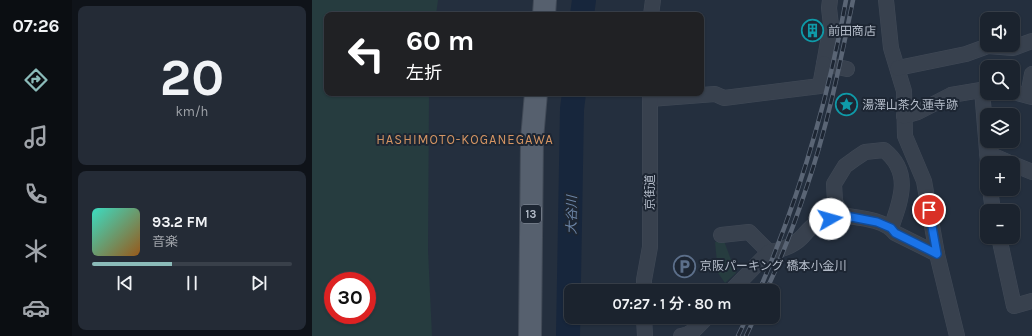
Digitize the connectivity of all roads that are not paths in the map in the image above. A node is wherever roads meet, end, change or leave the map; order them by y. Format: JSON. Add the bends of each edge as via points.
{"nodes":[{"id":1,"x":545,"y":0,"type":"edge"},
{"id":2,"x":653,"y":0,"type":"edge"},
{"id":3,"x":830,"y":0,"type":"edge"},
{"id":4,"x":886,"y":0,"type":"edge"},
{"id":5,"x":544,"y":12,"type":"edge"},
{"id":6,"x":651,"y":12,"type":"edge"},
{"id":7,"x":1032,"y":41,"type":"edge"},
{"id":8,"x":824,"y":64,"type":"junction"},
{"id":9,"x":898,"y":68,"type":"junction"},
{"id":10,"x":848,"y":69,"type":"dead end"},
{"id":11,"x":1032,"y":74,"type":"edge"},
{"id":12,"x":980,"y":90,"type":"edge"},
{"id":13,"x":704,"y":94,"type":"edge"},
{"id":14,"x":1020,"y":94,"type":"edge"},
{"id":15,"x":536,"y":96,"type":"edge"},
{"id":16,"x":650,"y":96,"type":"edge"},
{"id":17,"x":1030,"y":96,"type":"edge"},
{"id":18,"x":985,"y":100,"type":"edge"},
{"id":19,"x":904,"y":116,"type":"junction"},
{"id":20,"x":988,"y":156,"type":"edge"},
{"id":21,"x":1020,"y":167,"type":"edge"},
{"id":22,"x":1032,"y":172,"type":"edge"},
{"id":23,"x":841,"y":215,"type":"junction"},
{"id":24,"x":891,"y":228,"type":"junction"},
{"id":25,"x":721,"y":235,"type":"dead end"},
{"id":26,"x":1001,"y":244,"type":"edge"},
{"id":27,"x":768,"y":252,"type":"junction"},
{"id":28,"x":937,"y":254,"type":"junction"},
{"id":29,"x":644,"y":284,"type":"edge"},
{"id":30,"x":738,"y":284,"type":"edge"},
{"id":31,"x":1032,"y":301,"type":"edge"},
{"id":32,"x":644,"y":324,"type":"edge"},
{"id":33,"x":700,"y":324,"type":"edge"},
{"id":34,"x":530,"y":336,"type":"edge"},
{"id":35,"x":645,"y":336,"type":"edge"},
{"id":36,"x":681,"y":336,"type":"edge"},
{"id":37,"x":957,"y":336,"type":"edge"}],
"edges":[{"from":1,"to":5,"type":"main road"},
{"from":2,"to":6,"type":"street"},
{"from":3,"to":8,"type":"street","via":[[831,25]]},
{"from":4,"to":9,"type":"street","via":[[891,48]]},
{"from":7,"to":9,"type":"street","via":[[1013,48],[988,46],[966,54]]},
{"from":8,"to":10,"type":"street"},
{"from":8,"to":13,"type":"street","via":[[820,86],[724,98],[715,94]]},
{"from":9,"to":19,"type":"street","via":[[904,91]]},
{"from":11,"to":17,"type":"street"},
{"from":12,"to":19,"type":"street","via":[[951,95],[918,112]]},
{"from":14,"to":17,"type":"street"},
{"from":15,"to":34,"type":"main road","number":"13","via":[[532,139]]},
{"from":16,"to":29,"type":"street","name":"京街道","via":[[650,247]]},
{"from":18,"to":20,"type":"street"},
{"from":19,"to":28,"type":"street","via":[[905,136],[924,181]]},
{"from":21,"to":22,"type":"street"},
{"from":23,"to":24,"type":"street","via":[[877,222]]},
{"from":23,"to":24,"type":"street","via":[[835,201],[834,184],[846,166],[856,158],[865,152],[884,150],[892,157],[903,182],[901,201]]},
{"from":23,"to":27,"type":"street","via":[[817,224],[795,242]]},
{"from":24,"to":28,"type":"street","via":[[895,233]]},
{"from":25,"to":27,"type":"street","via":[[749,232]]},
{"from":26,"to":31,"type":"street","via":[[1014,306]]},
{"from":27,"to":30,"type":"street"},
{"from":28,"to":37,"type":"street"},
{"from":32,"to":35,"type":"street"},
{"from":33,"to":36,"type":"street"}]}
